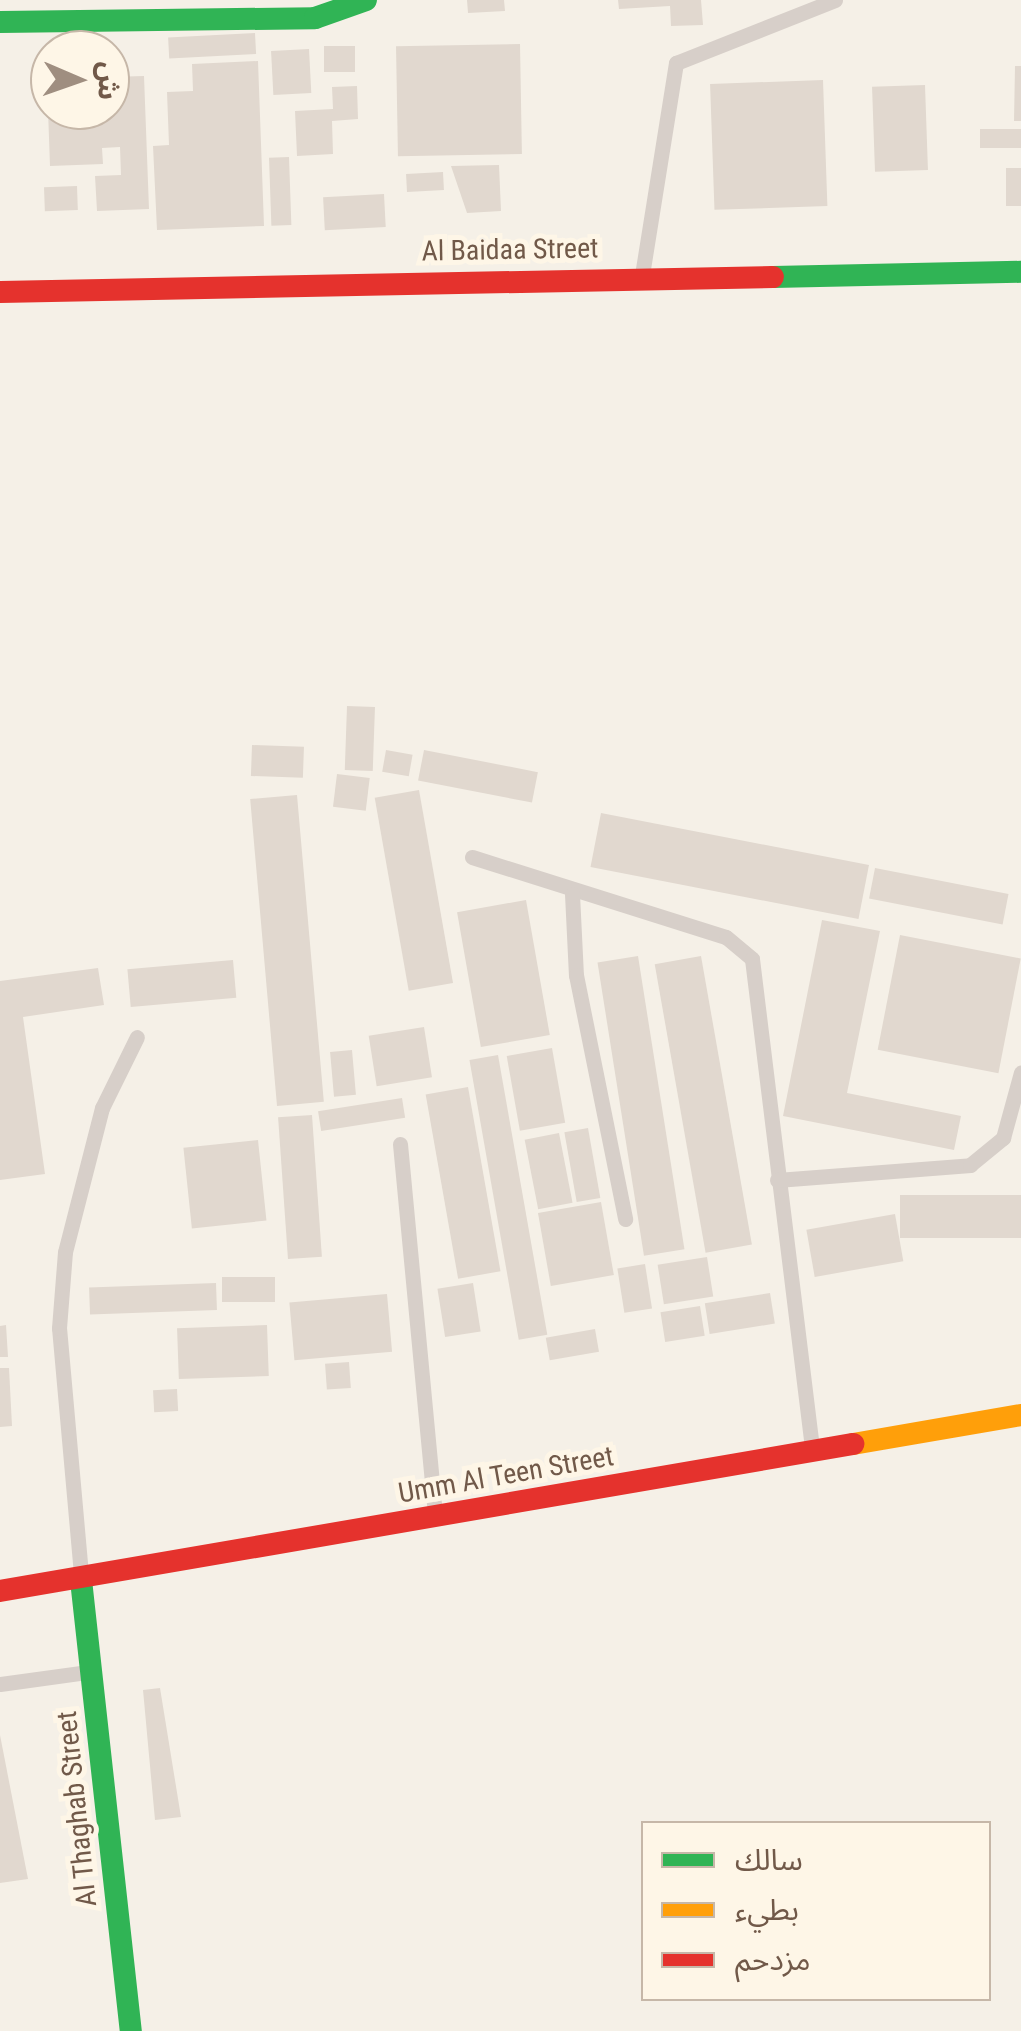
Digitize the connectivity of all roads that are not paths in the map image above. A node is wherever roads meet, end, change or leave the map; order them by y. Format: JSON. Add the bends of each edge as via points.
{"nodes":[{"id":1,"x":366,"y":0,"type":"edge"},
{"id":2,"x":835,"y":0,"type":"edge"},
{"id":3,"x":0,"y":22,"type":"edge"},
{"id":4,"x":1021,"y":272,"type":"edge"},
{"id":5,"x":642,"y":277,"type":"junction"},
{"id":6,"x":0,"y":292,"type":"edge"},
{"id":7,"x":472,"y":857,"type":"dead end"},
{"id":8,"x":572,"y":894,"type":"junction"},
{"id":9,"x":137,"y":1037,"type":"dead end"},
{"id":10,"x":1021,"y":1072,"type":"edge"},
{"id":11,"x":400,"y":1144,"type":"dead end"},
{"id":12,"x":778,"y":1180,"type":"junction"},
{"id":13,"x":625,"y":1219,"type":"dead end"},
{"id":14,"x":1021,"y":1415,"type":"edge"},
{"id":15,"x":813,"y":1452,"type":"junction"},
{"id":16,"x":436,"y":1518,"type":"junction"},
{"id":17,"x":81,"y":1580,"type":"junction"},
{"id":18,"x":0,"y":1592,"type":"edge"},
{"id":19,"x":92,"y":1672,"type":"junction"},
{"id":20,"x":0,"y":1684,"type":"edge"},
{"id":21,"x":131,"y":2031,"type":"edge"}],
"edges":[{"from":1,"to":3,"type":"street","via":[[316,18]]},
{"from":2,"to":5,"type":"lane","via":[[676,63]]},
{"from":4,"to":5,"type":"street","name":"Al Baidaa Street"},
{"from":5,"to":6,"type":"street","name":"Al Baidaa Street"},
{"from":7,"to":8,"type":"lane"},
{"from":8,"to":12,"type":"lane","via":[[744,946]]},
{"from":8,"to":13,"type":"lane","via":[[576,975]]},
{"from":9,"to":17,"type":"lane","via":[[102,1108],[65,1252],[59,1328]]},
{"from":10,"to":12,"type":"lane","via":[[1003,1138],[970,1165]]},
{"from":11,"to":16,"type":"lane"},
{"from":12,"to":15,"type":"lane"},
{"from":14,"to":15,"type":"street","name":"Umm Al Teen Street"},
{"from":15,"to":16,"type":"street","name":"Umm Al Teen Street"},
{"from":16,"to":17,"type":"street","name":"Umm Al Teen Street"},
{"from":17,"to":18,"type":"street","name":"Umm Al Teen Street"},
{"from":17,"to":19,"type":"street","name":"Al Thaghab Street"},
{"from":19,"to":20,"type":"lane"},
{"from":19,"to":21,"type":"street","name":"Al Thaghab Street"}]}
